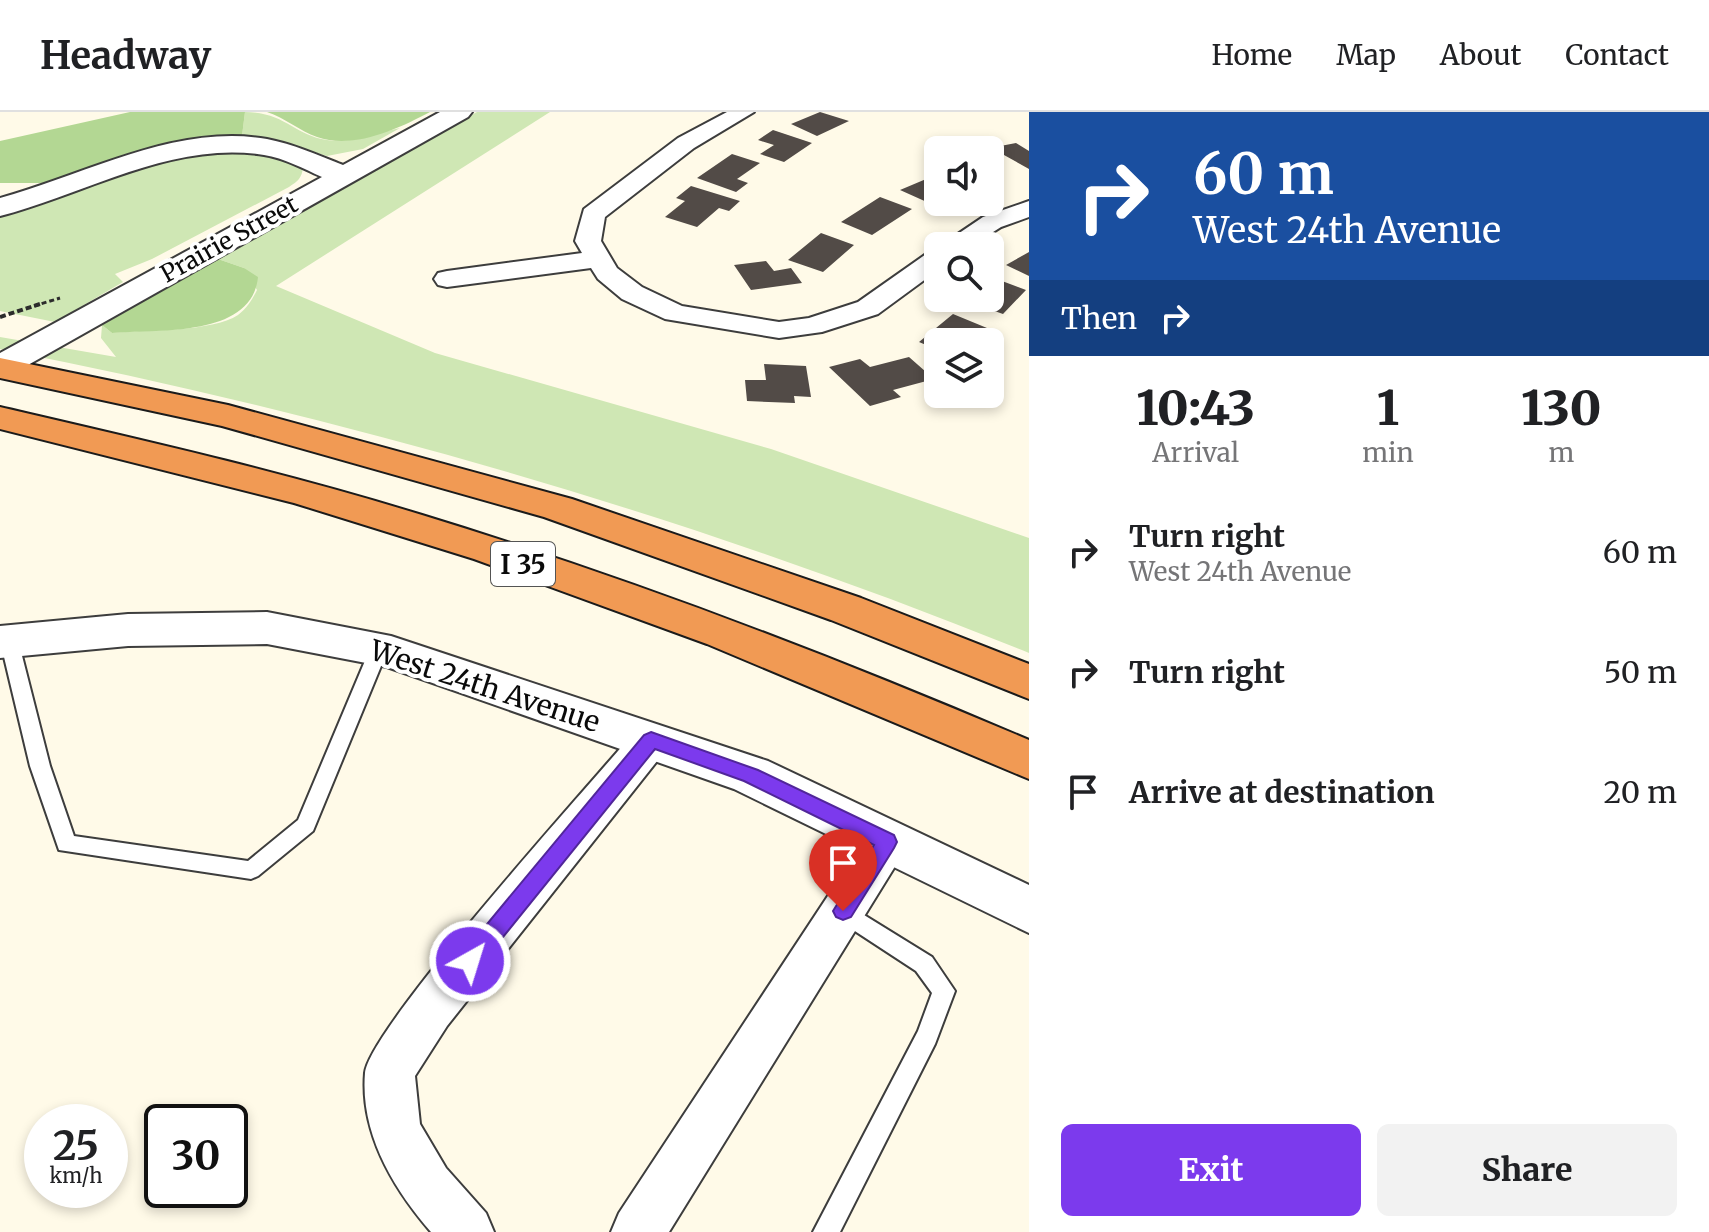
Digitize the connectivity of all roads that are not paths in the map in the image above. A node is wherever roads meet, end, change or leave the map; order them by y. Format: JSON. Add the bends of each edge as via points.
{"nodes":[{"id":1,"x":459,"y":112,"type":"edge"},
{"id":2,"x":743,"y":112,"type":"edge"},
{"id":3,"x":342,"y":175,"type":"junction"},
{"id":4,"x":0,"y":207,"type":"edge"},
{"id":5,"x":1029,"y":208,"type":"edge"},
{"id":6,"x":976,"y":232,"type":"edge"},
{"id":7,"x":599,"y":259,"type":"junction"},
{"id":8,"x":924,"y":268,"type":"edge"},
{"id":9,"x":447,"y":279,"type":"dead end"},
{"id":10,"x":0,"y":367,"type":"edge"},
{"id":11,"x":0,"y":418,"type":"edge"},
{"id":12,"x":4,"y":641,"type":"edge"},
{"id":13,"x":379,"y":649,"type":"junction"},
{"id":14,"x":1029,"y":682,"type":"edge"},
{"id":15,"x":651,"y":740,"type":"junction"},
{"id":16,"x":1029,"y":760,"type":"edge"},
{"id":17,"x":887,"y":842,"type":"junction"},
{"id":18,"x":1029,"y":910,"type":"edge"},
{"id":19,"x":843,"y":911,"type":"junction"},
{"id":20,"x":467,"y":1232,"type":"edge"},
{"id":21,"x":638,"y":1232,"type":"edge"},
{"id":22,"x":826,"y":1232,"type":"edge"}],
"edges":[{"from":1,"to":3,"type":"street","name":"Prairie Street"},
{"from":2,"to":7,"type":"street","via":[[686,143],[593,214],[588,241]]},
{"from":3,"to":4,"type":"street","via":[[265,147],[209,146]]},
{"from":3,"to":10,"type":"street","name":"Prairie Street"},
{"from":5,"to":6,"type":"street"},
{"from":7,"to":8,"type":"street","via":[[607,273],[632,293],[675,313],[779,330],[812,326],[868,308]]},
{"from":7,"to":9,"type":"street"},
{"from":10,"to":14,"type":"highway","number":"I 35","via":[[228,416],[558,508],[816,598]]},
{"from":11,"to":16,"type":"highway","number":"I 35","via":[[268,483],[411,525],[676,616]]},
{"from":12,"to":13,"type":"street","name":"West 24th Avenue","via":[[128,630],[267,628]]},
{"from":12,"to":13,"type":"lane","via":[[66,844],[251,870],[306,825]]},
{"from":13,"to":15,"type":"street","name":"West 24th Avenue"},
{"from":15,"to":17,"type":"street","name":"West 24th Avenue","via":[[751,775]]},
{"from":15,"to":20,"type":"street","via":[[430,1010],[390,1071],[395,1130],[427,1187]]},
{"from":17,"to":18,"type":"street","name":"West 24th Avenue"},
{"from":17,"to":19,"type":"street"},
{"from":19,"to":21,"type":"street"},
{"from":19,"to":22,"type":"lane","via":[[924,964],[944,991],[927,1036]]}]}
